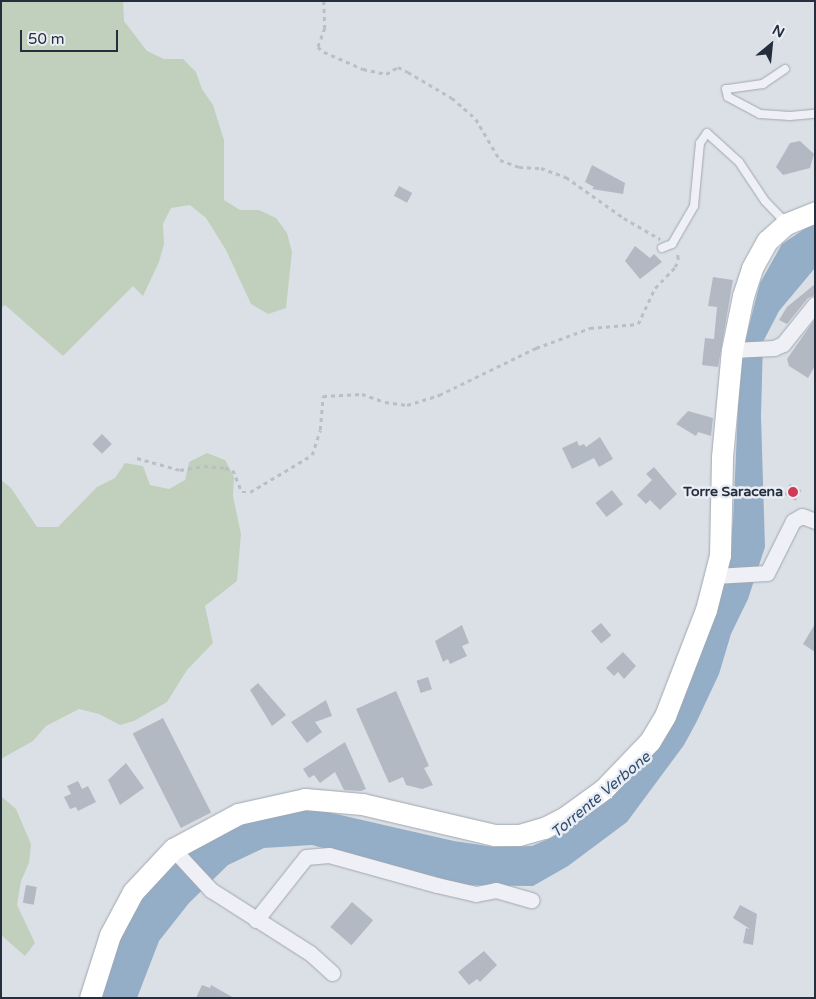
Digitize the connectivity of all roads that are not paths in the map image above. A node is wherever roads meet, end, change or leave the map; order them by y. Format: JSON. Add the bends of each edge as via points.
{"nodes":[{"id":1,"x":785,"y":69,"type":"dead end"},
{"id":2,"x":815,"y":114,"type":"edge"},
{"id":3,"x":815,"y":212,"type":"edge"},
{"id":4,"x":786,"y":224,"type":"junction"},
{"id":5,"x":662,"y":248,"type":"dead end"},
{"id":6,"x":815,"y":304,"type":"edge"},
{"id":7,"x":736,"y":350,"type":"junction"},
{"id":8,"x":815,"y":521,"type":"edge"},
{"id":9,"x":719,"y":576,"type":"junction"},
{"id":10,"x":175,"y":852,"type":"junction"},
{"id":11,"x":532,"y":900,"type":"dead end"},
{"id":12,"x":256,"y":920,"type":"junction"},
{"id":13,"x":332,"y":974,"type":"dead end"},
{"id":14,"x":90,"y":998,"type":"edge"}],
"edges":[{"from":1,"to":2,"type":"lane","via":[[775,79],[762,84],[726,89],[728,97],[760,114]]},
{"from":3,"to":4,"type":"main road"},
{"from":4,"to":5,"type":"lane","via":[[765,201],[739,162],[707,133],[700,143],[694,206],[672,244]]},
{"from":4,"to":7,"type":"main road","via":[[767,241],[752,268]]},
{"from":6,"to":7,"type":"street","via":[[792,336],[774,348]]},
{"from":7,"to":9,"type":"main road","via":[[722,457]]},
{"from":8,"to":9,"type":"street","via":[[802,516],[793,522],[767,573]]},
{"from":9,"to":10,"type":"main road","via":[[678,682],[650,741],[604,789],[544,828],[519,835],[494,835],[362,804],[305,799],[238,814]]},
{"from":10,"to":12,"type":"street","via":[[210,890]]},
{"from":10,"to":14,"type":"main road","via":[[133,892],[122,910]]},
{"from":11,"to":12,"type":"street","via":[[496,890],[476,894],[329,855],[306,857]]},
{"from":12,"to":13,"type":"street","via":[[310,953]]}]}
